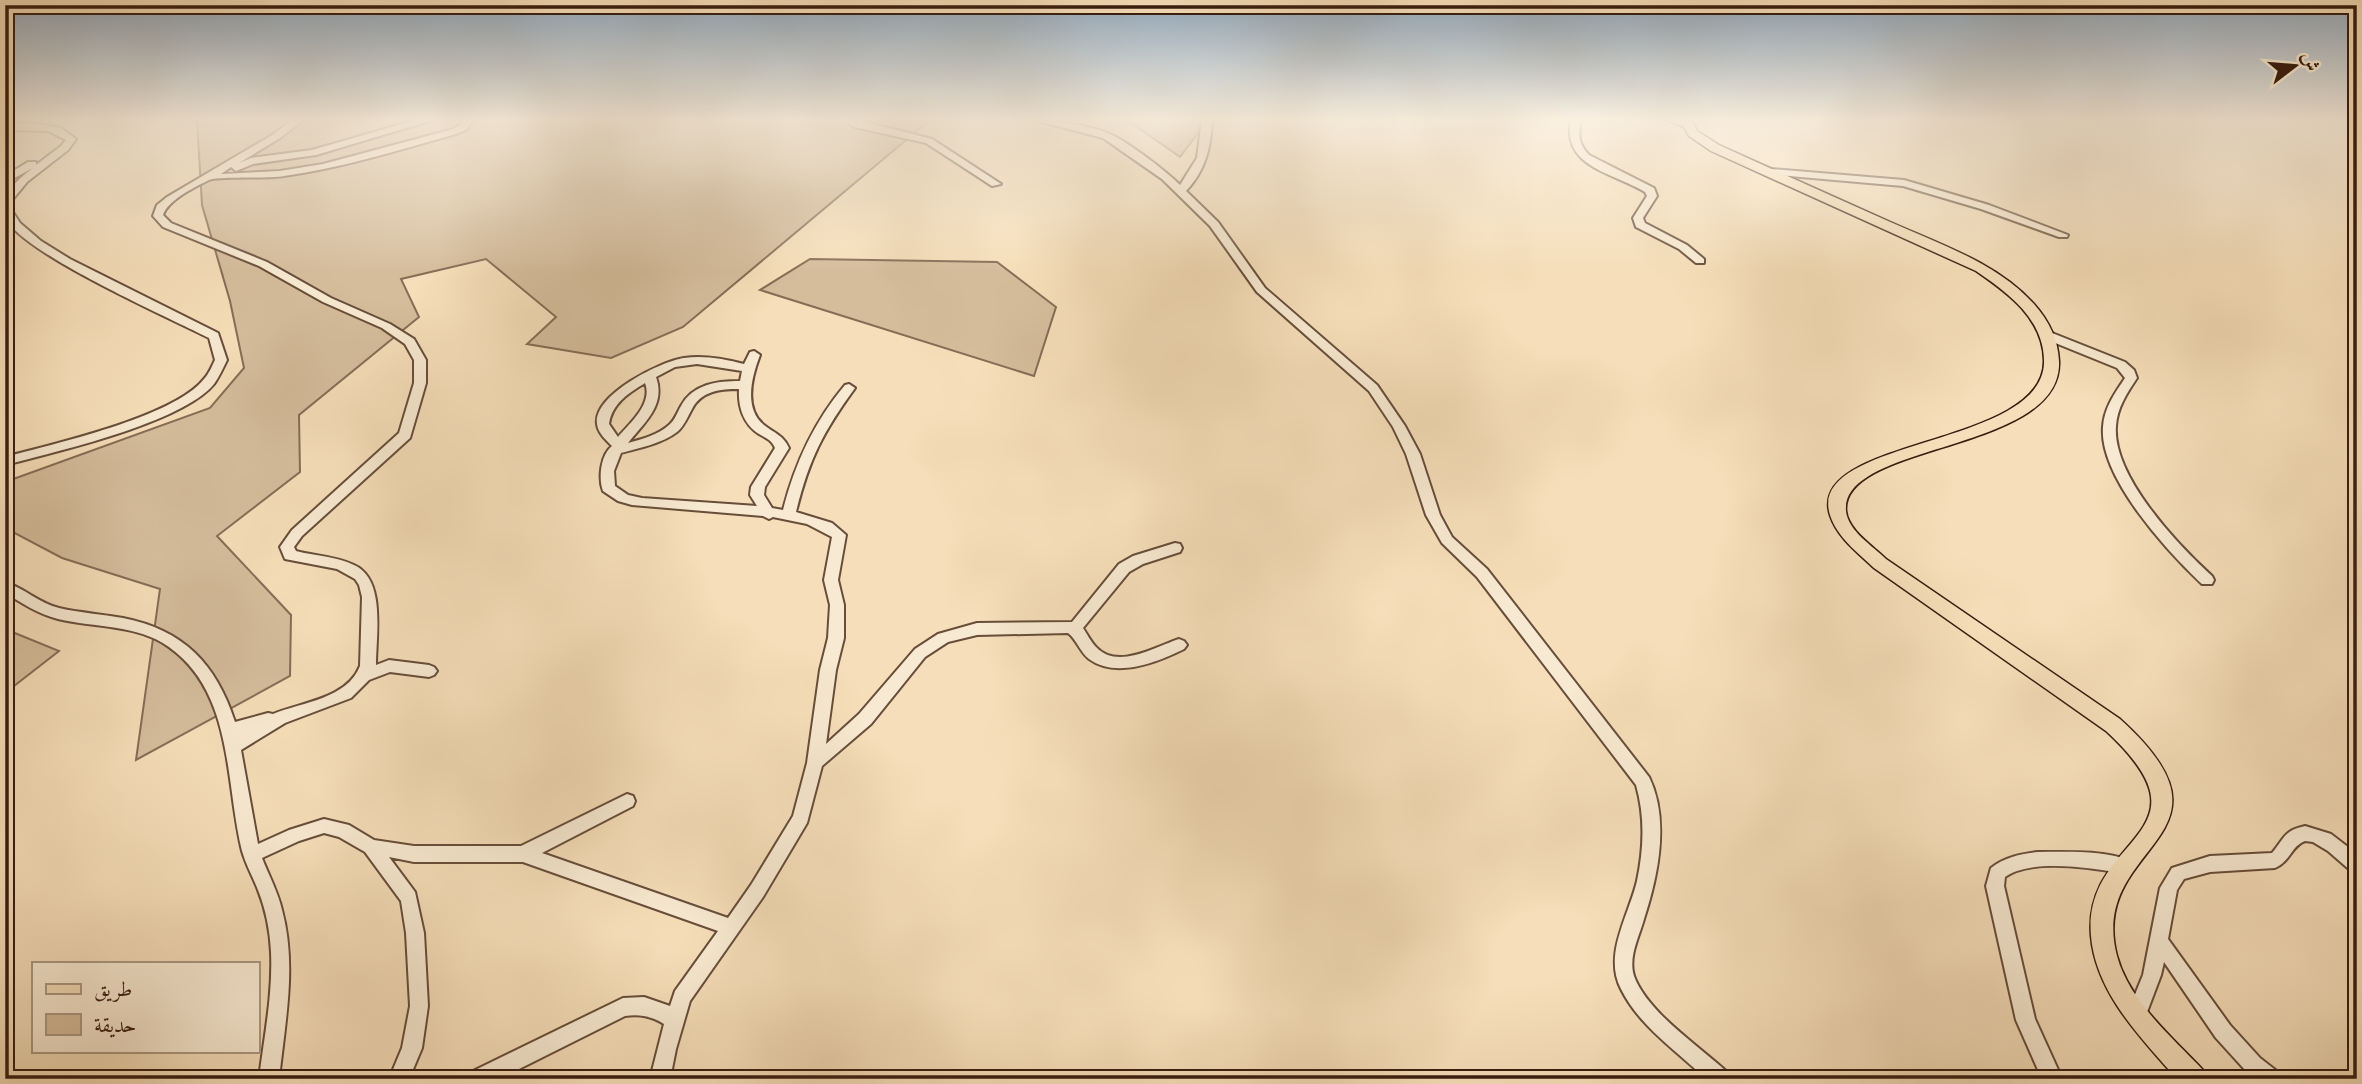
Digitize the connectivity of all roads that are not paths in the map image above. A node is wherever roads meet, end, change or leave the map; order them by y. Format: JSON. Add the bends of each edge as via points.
{"nodes":[{"id":1,"x":23,"y":171,"type":"edge"},
{"id":2,"x":35,"y":171,"type":"edge"},
{"id":3,"x":223,"y":171,"type":"edge"},
{"id":4,"x":228,"y":171,"type":"edge"},
{"id":5,"x":301,"y":171,"type":"edge"},
{"id":6,"x":975,"y":171,"type":"edge"},
{"id":7,"x":1157,"y":171,"type":"edge"},
{"id":8,"x":1198,"y":171,"type":"edge"},
{"id":9,"x":1612,"y":171,"type":"edge"},
{"id":10,"x":1768,"y":171,"type":"edge"},
{"id":11,"x":1771,"y":172,"type":"junction"},
{"id":12,"x":211,"y":178,"type":"junction"},
{"id":13,"x":5,"y":180,"type":"edge"},
{"id":14,"x":996,"y":184,"type":"dead end"},
{"id":15,"x":1181,"y":191,"type":"junction"},
{"id":16,"x":5,"y":202,"type":"edge"},
{"id":17,"x":5,"y":208,"type":"edge"},
{"id":18,"x":2063,"y":235,"type":"dead end"},
{"id":19,"x":1700,"y":261,"type":"dead end"},
{"id":20,"x":2047,"y":335,"type":"junction"},
{"id":21,"x":754,"y":355,"type":"dead end"},
{"id":22,"x":748,"y":369,"type":"junction"},
{"id":23,"x":649,"y":376,"type":"junction"},
{"id":24,"x":744,"y":385,"type":"junction"},
{"id":25,"x":849,"y":388,"type":"dead end"},
{"id":26,"x":615,"y":448,"type":"junction"},
{"id":27,"x":5,"y":461,"type":"edge"},
{"id":28,"x":768,"y":513,"type":"junction"},
{"id":29,"x":788,"y":516,"type":"junction"},
{"id":30,"x":1175,"y":548,"type":"dead end"},
{"id":31,"x":2207,"y":580,"type":"dead end"},
{"id":32,"x":5,"y":587,"type":"edge"},
{"id":33,"x":5,"y":596,"type":"edge"},
{"id":34,"x":58,"y":613,"type":"junction"},
{"id":35,"x":1075,"y":628,"type":"junction"},
{"id":36,"x":1179,"y":645,"type":"dead end"},
{"id":37,"x":429,"y":671,"type":"dead end"},
{"id":38,"x":364,"y":676,"type":"junction"},
{"id":39,"x":232,"y":738,"type":"junction"},
{"id":40,"x":815,"y":764,"type":"junction"},
{"id":41,"x":628,"y":801,"type":"dead end"},
{"id":42,"x":371,"y":847,"type":"junction"},
{"id":43,"x":523,"y":854,"type":"junction"},
{"id":44,"x":252,"y":855,"type":"junction"},
{"id":45,"x":2125,"y":866,"type":"junction"},
{"id":46,"x":2357,"y":866,"type":"edge"},
{"id":47,"x":731,"y":926,"type":"junction"},
{"id":48,"x":2159,"y":941,"type":"junction"},
{"id":49,"x":2137,"y":1014,"type":"junction"},
{"id":50,"x":674,"y":1019,"type":"junction"},
{"id":51,"x":2050,"y":1074,"type":"dead end"},
{"id":52,"x":269,"y":1079,"type":"edge"},
{"id":53,"x":399,"y":1079,"type":"edge"},
{"id":54,"x":478,"y":1079,"type":"edge"},
{"id":55,"x":660,"y":1079,"type":"edge"},
{"id":56,"x":1720,"y":1079,"type":"edge"},
{"id":57,"x":2194,"y":1079,"type":"edge"},
{"id":58,"x":2271,"y":1079,"type":"edge"}],
"edges":[{"from":1,"to":13,"type":"street"},
{"from":2,"to":16,"type":"street"},
{"from":3,"to":12,"type":"street"},
{"from":4,"to":12,"type":"street"},
{"from":5,"to":12,"type":"street"},
{"from":6,"to":14,"type":"street"},
{"from":7,"to":15,"type":"street"},
{"from":8,"to":15,"type":"street"},
{"from":9,"to":19,"type":"street","via":[[1652,193],[1638,218],[1640,225]]},
{"from":10,"to":11,"type":"main road"},
{"from":11,"to":18,"type":"street","via":[[1905,183]]},
{"from":11,"to":20,"type":"main road","via":[[1981,268],[2027,304]]},
{"from":12,"to":38,"type":"street","via":[[161,207],[158,216],[162,222],[263,264],[386,326],[410,342],[421,359],[420,383],[405,435],[287,547],[290,555],[357,571],[364,577],[369,586]]},
{"from":15,"to":56,"type":"street","via":[[1214,223],[1261,290],[1373,388],[1404,435],[1447,540],[1482,573],[1635,768],[1649,797],[1651,850],[1623,955],[1626,978],[1653,1018]]},
{"from":17,"to":27,"type":"street","via":[[16,225],[53,253],[197,326],[222,346],[217,371],[174,407]]},
{"from":20,"to":31,"type":"street","via":[[2130,373],[2111,416],[2112,448],[2156,527]]},
{"from":20,"to":45,"type":"main road","via":[[2054,367],[2039,397],[2020,411],[1947,442],[1859,473],[1844,484],[1837,500],[1838,520],[1887,570],[2098,713],[2137,747],[2155,774],[2164,804],[2155,826]]},
{"from":21,"to":22,"type":"street"},
{"from":22,"to":23,"type":"street","via":[[687,361],[662,367]]},
{"from":22,"to":24,"type":"street"},
{"from":23,"to":26,"type":"street","via":[[654,388],[652,403]]},
{"from":23,"to":26,"type":"street","via":[[615,397],[605,414],[602,425]]},
{"from":24,"to":26,"type":"street","via":[[701,390],[672,430]]},
{"from":24,"to":28,"type":"street","via":[[751,420],[777,437],[782,448],[758,487],[759,502]]},
{"from":25,"to":29,"type":"street","via":[[819,427],[797,479]]},
{"from":26,"to":28,"type":"street","via":[[606,482],[620,497]]},
{"from":28,"to":29,"type":"street"},
{"from":29,"to":40,"type":"street","via":[[822,524],[839,535],[831,580],[837,605],[836,638]]},
{"from":30,"to":35,"type":"street","via":[[1124,568]]},
{"from":32,"to":34,"type":"street"},
{"from":33,"to":34,"type":"street","via":[[27,611]]},
{"from":34,"to":39,"type":"street","via":[[130,623],[179,647],[215,691]]},
{"from":35,"to":36,"type":"street","via":[[1093,654],[1110,662],[1141,658]]},
{"from":35,"to":40,"type":"street","via":[[977,629],[943,638],[920,653],[864,719]]},
{"from":37,"to":38,"type":"street","via":[[389,666]]},
{"from":38,"to":39,"type":"street","via":[[341,696]]},
{"from":39,"to":44,"type":"street"},
{"from":40,"to":47,"type":"street","via":[[801,818]]},
{"from":41,"to":43,"type":"street"},
{"from":42,"to":43,"type":"street","via":[[414,854]]},
{"from":42,"to":44,"type":"street","via":[[343,830],[324,826]]},
{"from":42,"to":53,"type":"street","via":[[409,898],[415,933],[419,1006],[412,1048]]},
{"from":43,"to":47,"type":"street"},
{"from":44,"to":52,"type":"street","via":[[270,897],[281,951]]},
{"from":45,"to":49,"type":"main road","via":[[2102,908],[2102,939],[2112,971]]},
{"from":45,"to":51,"type":"street","via":[[2098,860],[2027,861],[1997,873],[1995,886],[2026,1020]]},
{"from":46,"to":48,"type":"street","via":[[2331,843],[2312,834],[2289,841],[2274,860],[2192,867],[2178,873],[2169,888]]},
{"from":47,"to":50,"type":"street","via":[[692,980]]},
{"from":48,"to":49,"type":"street"},
{"from":48,"to":58,"type":"street","via":[[2204,1009]]},
{"from":49,"to":57,"type":"main road"},
{"from":50,"to":54,"type":"street","via":[[649,1006],[623,1007]]},
{"from":50,"to":55,"type":"street"}]}
